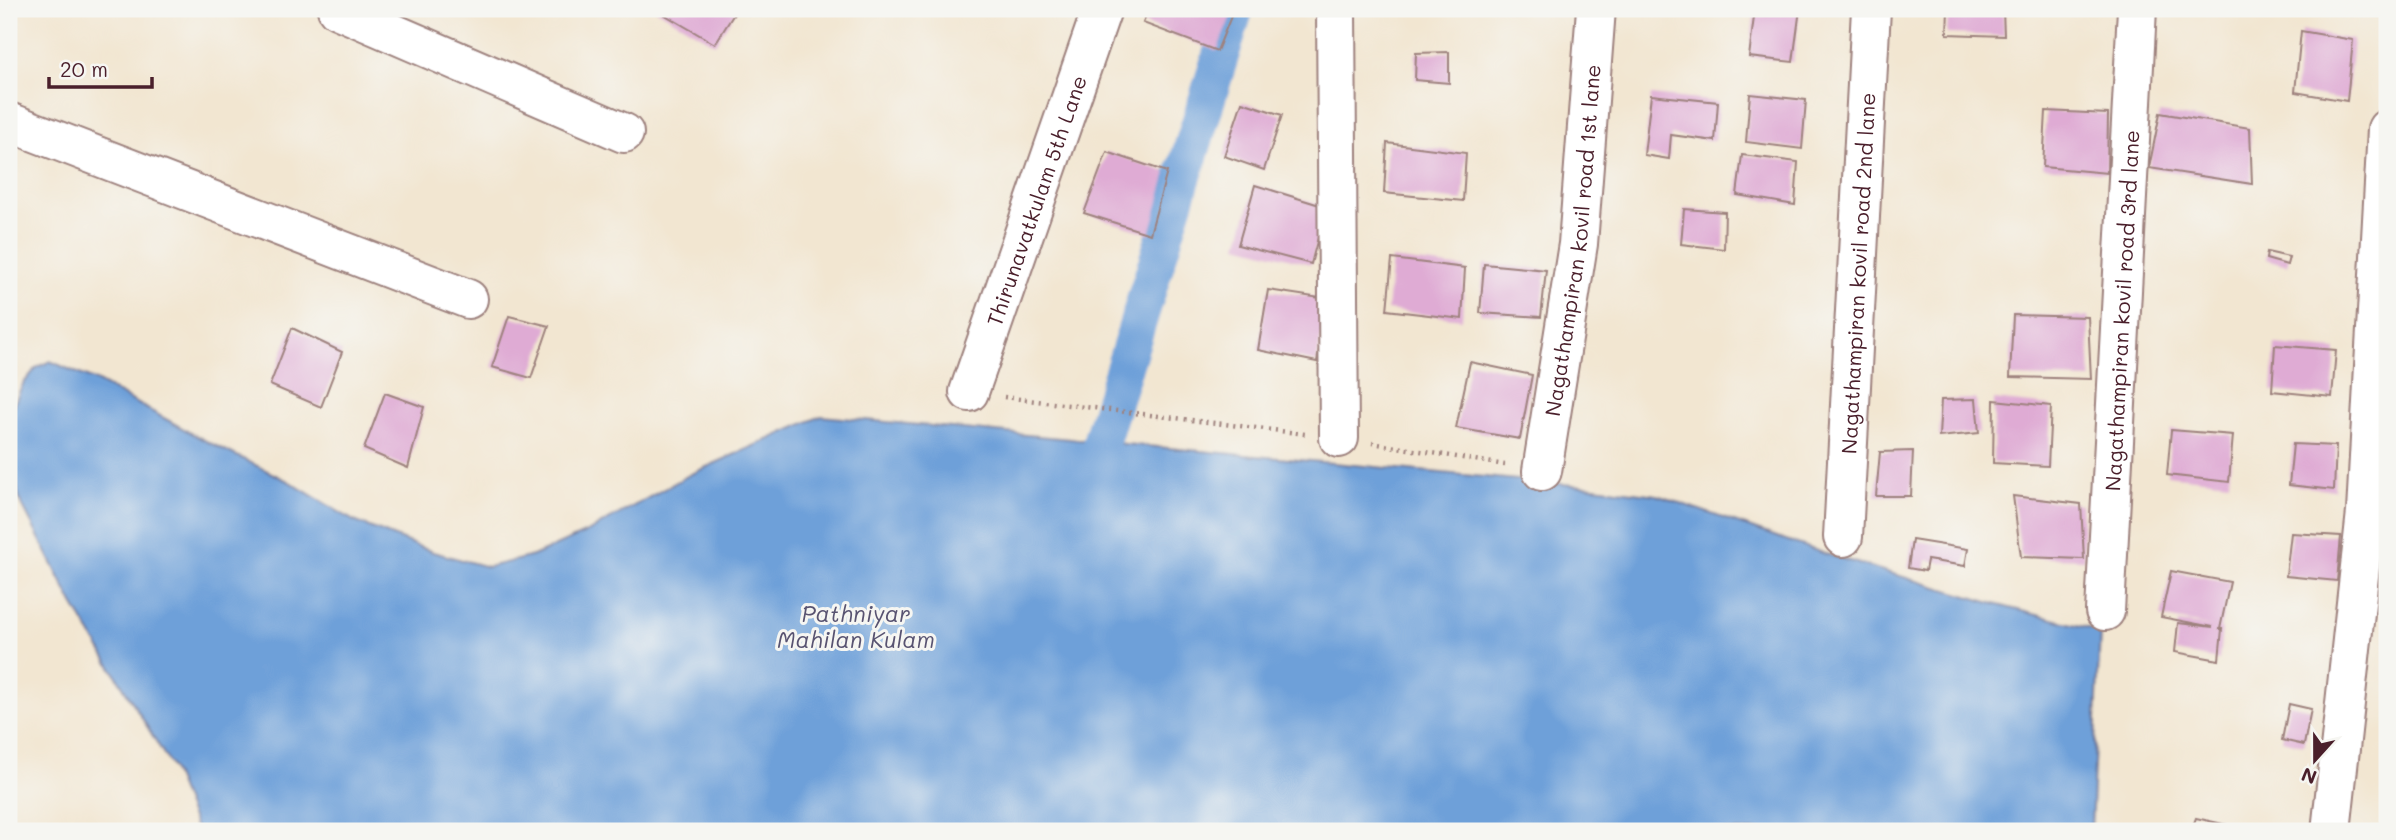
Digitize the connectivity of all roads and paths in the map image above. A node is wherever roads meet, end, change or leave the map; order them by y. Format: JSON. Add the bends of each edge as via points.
{"nodes":[{"id":1,"x":337,"y":9,"type":"edge"},
{"id":2,"x":1102,"y":9,"type":"edge"},
{"id":3,"x":1336,"y":9,"type":"edge"},
{"id":4,"x":1596,"y":9,"type":"edge"},
{"id":5,"x":1871,"y":9,"type":"edge"},
{"id":6,"x":2137,"y":9,"type":"edge"},
{"id":7,"x":9,"y":122,"type":"edge"},
{"id":8,"x":2387,"y":130,"type":"edge"},
{"id":9,"x":624,"y":133,"type":"dead end"},
{"id":10,"x":468,"y":299,"type":"dead end"},
{"id":11,"x":969,"y":392,"type":"joint"},
{"id":12,"x":1339,"y":438,"type":"junction"},
{"id":13,"x":1542,"y":471,"type":"joint"},
{"id":14,"x":1843,"y":537,"type":"dead end"},
{"id":15,"x":2105,"y":611,"type":"dead end"},
{"id":16,"x":2331,"y":831,"type":"edge"}],
"edges":[{"from":1,"to":9,"type":"street"},
{"from":2,"to":11,"type":"street","name":"Thirunavatkulam 5th Lane"},
{"from":3,"to":12,"type":"street"},
{"from":4,"to":13,"type":"street","name":"Nagathampiran kovil road 1st lane","via":[[1578,244]]},
{"from":5,"to":14,"type":"street","name":"Nagathampiran kovil road 2nd lane"},
{"from":6,"to":15,"type":"street","name":"Nagathampiran kovil road 3rd lane"},
{"from":7,"to":10,"type":"street"},
{"from":8,"to":16,"type":"street","via":[[2366,512]]},
{"from":11,"to":12,"type":"path"},
{"from":12,"to":13,"type":"path"}]}
